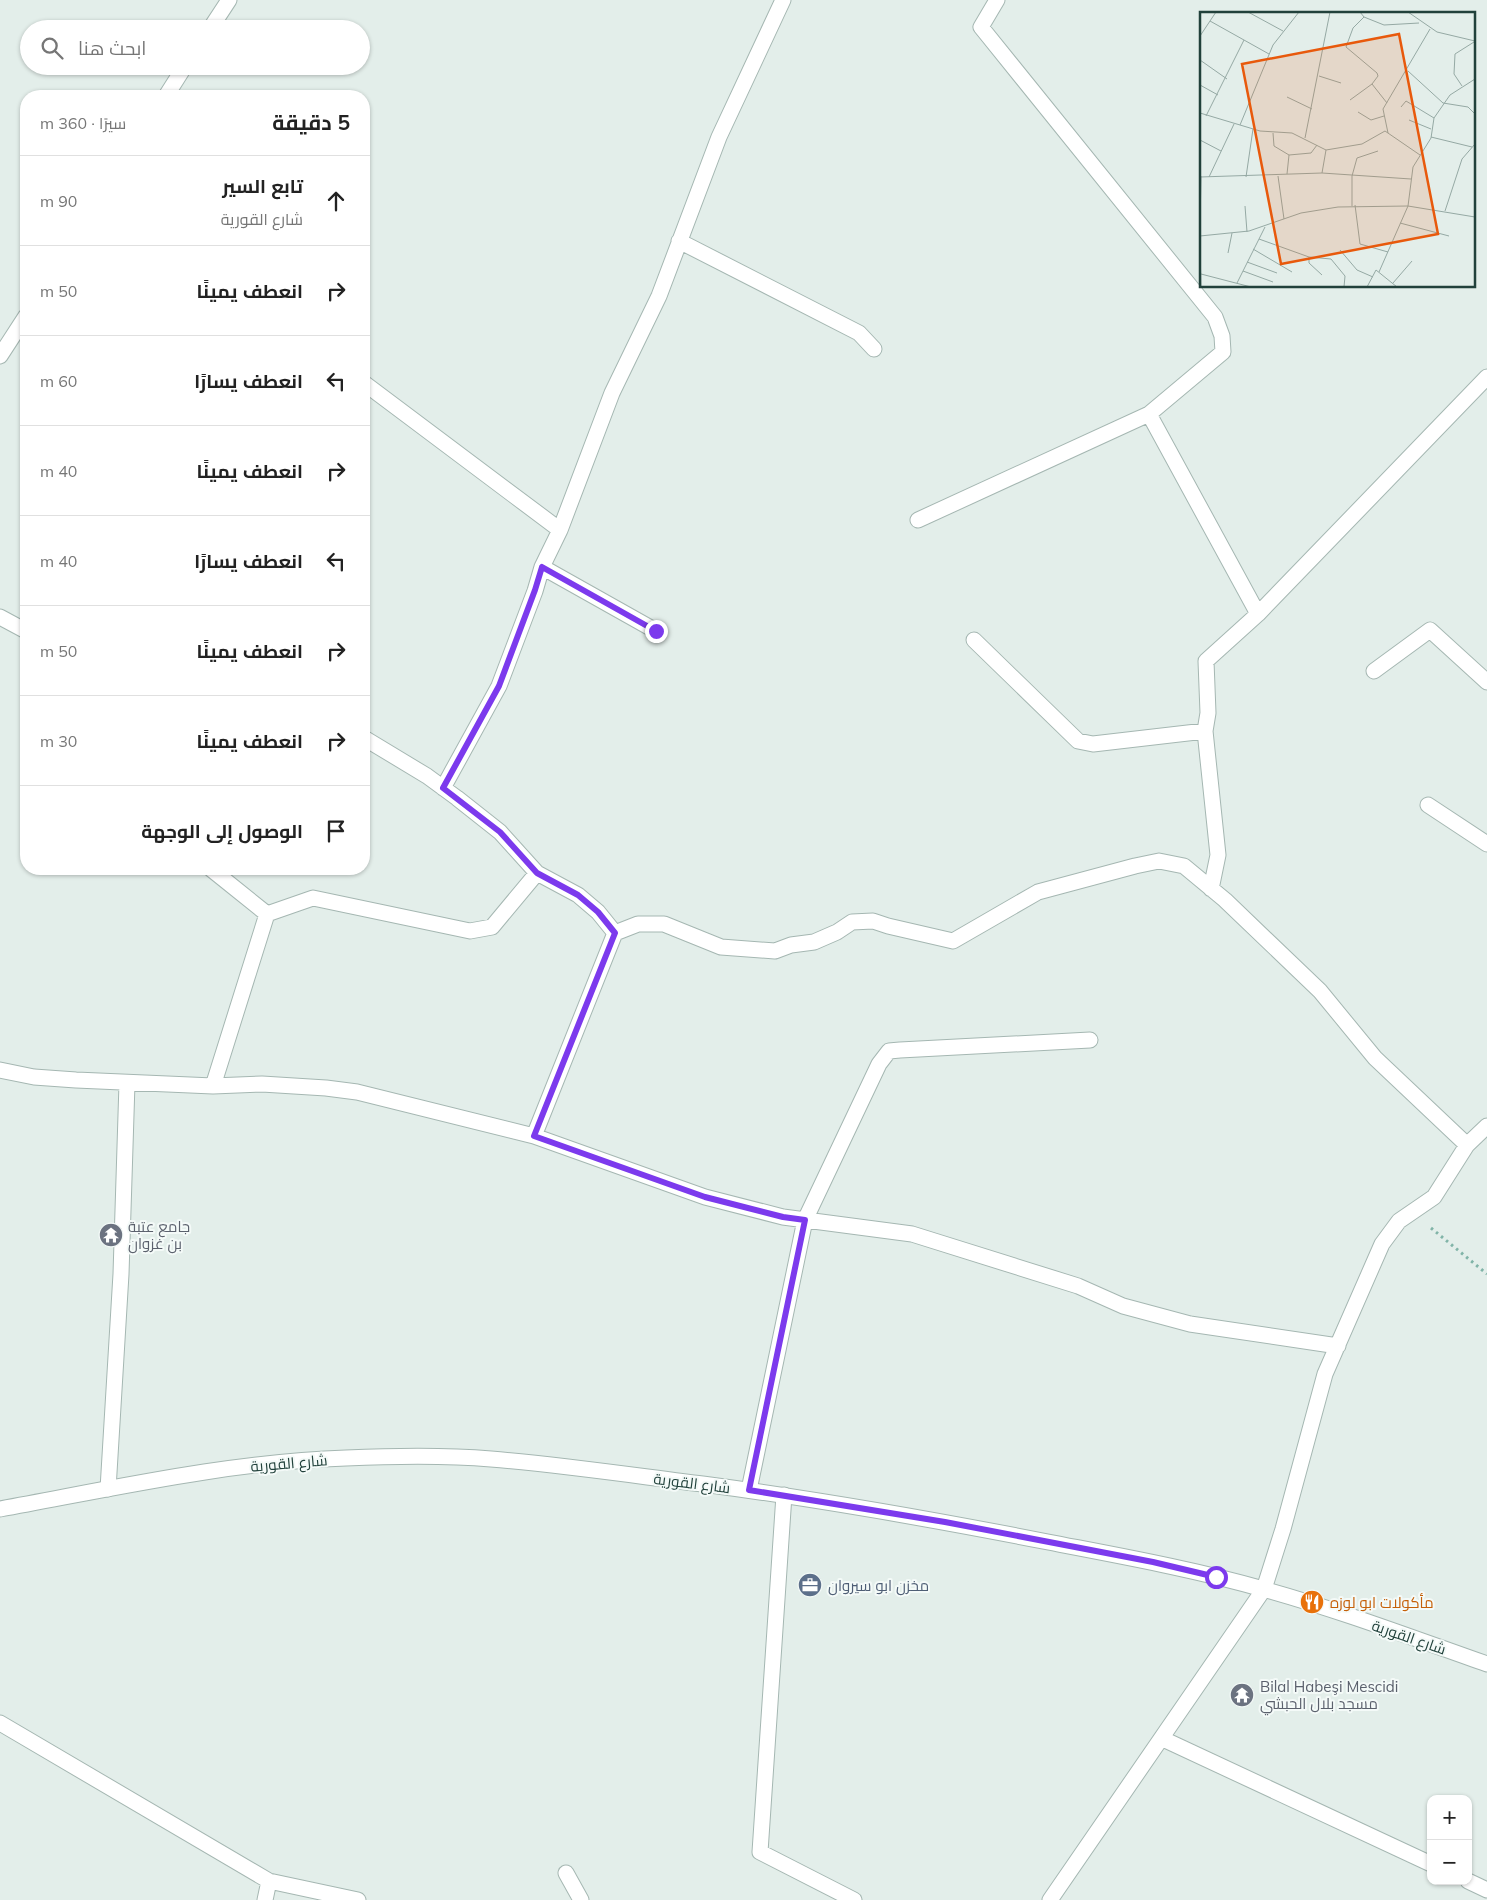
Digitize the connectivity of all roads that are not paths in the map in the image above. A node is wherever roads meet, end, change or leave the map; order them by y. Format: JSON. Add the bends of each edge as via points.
{"nodes":[{"id":1,"x":229,"y":0,"type":"edge"},
{"id":2,"x":783,"y":0,"type":"edge"},
{"id":3,"x":997,"y":0,"type":"edge"},
{"id":4,"x":216,"y":20,"type":"edge"},
{"id":5,"x":179,"y":75,"type":"edge"},
{"id":6,"x":170,"y":90,"type":"edge"},
{"id":7,"x":679,"y":242,"type":"junction"},
{"id":8,"x":20,"y":338,"type":"edge"},
{"id":9,"x":874,"y":349,"type":"dead end"},
{"id":10,"x":0,"y":356,"type":"edge"},
{"id":11,"x":1487,"y":377,"type":"edge"},
{"id":12,"x":370,"y":388,"type":"edge"},
{"id":13,"x":1149,"y":414,"type":"junction"},
{"id":14,"x":918,"y":520,"type":"dead end"},
{"id":15,"x":560,"y":530,"type":"junction"},
{"id":16,"x":542,"y":567,"type":"junction"},
{"id":17,"x":1258,"y":614,"type":"junction"},
{"id":18,"x":0,"y":617,"type":"edge"},
{"id":19,"x":20,"y":628,"type":"edge"},
{"id":20,"x":656,"y":631,"type":"dead end"},
{"id":21,"x":974,"y":640,"type":"dead end"},
{"id":22,"x":1374,"y":671,"type":"dead end"},
{"id":23,"x":1487,"y":682,"type":"edge"},
{"id":24,"x":1205,"y":730,"type":"junction"},
{"id":25,"x":370,"y":742,"type":"edge"},
{"id":26,"x":443,"y":788,"type":"junction"},
{"id":27,"x":1428,"y":805,"type":"dead end"},
{"id":28,"x":1487,"y":844,"type":"edge"},
{"id":29,"x":537,"y":873,"type":"junction"},
{"id":30,"x":218,"y":875,"type":"edge"},
{"id":31,"x":1210,"y":889,"type":"junction"},
{"id":32,"x":267,"y":914,"type":"junction"},
{"id":33,"x":615,"y":933,"type":"junction"},
{"id":34,"x":1090,"y":1040,"type":"dead end"},
{"id":35,"x":0,"y":1070,"type":"edge"},
{"id":36,"x":127,"y":1082,"type":"junction"},
{"id":37,"x":213,"y":1086,"type":"junction"},
{"id":38,"x":1487,"y":1126,"type":"edge"},
{"id":39,"x":534,"y":1136,"type":"junction"},
{"id":40,"x":1467,"y":1145,"type":"junction"},
{"id":41,"x":805,"y":1220,"type":"junction"},
{"id":42,"x":1338,"y":1346,"type":"junction"},
{"id":43,"x":108,"y":1489,"type":"junction"},
{"id":44,"x":749,"y":1490,"type":"junction"},
{"id":45,"x":784,"y":1495,"type":"junction"},
{"id":46,"x":0,"y":1510,"type":"edge"},
{"id":47,"x":1264,"y":1589,"type":"junction"},
{"id":48,"x":1487,"y":1664,"type":"edge"},
{"id":49,"x":0,"y":1723,"type":"edge"},
{"id":50,"x":1163,"y":1738,"type":"junction"},
{"id":51,"x":1427,"y":1862,"type":"edge"},
{"id":52,"x":566,"y":1873,"type":"dead end"},
{"id":53,"x":269,"y":1881,"type":"junction"},
{"id":54,"x":1472,"y":1883,"type":"edge"},
{"id":55,"x":1487,"y":1890,"type":"edge"},
{"id":56,"x":265,"y":1900,"type":"edge"},
{"id":57,"x":358,"y":1900,"type":"edge"},
{"id":58,"x":580,"y":1900,"type":"edge"},
{"id":59,"x":854,"y":1900,"type":"edge"},
{"id":60,"x":1050,"y":1900,"type":"edge"}],
"edges":[{"from":1,"to":4,"type":"street"},
{"from":2,"to":7,"type":"street","via":[[719,137]]},
{"from":3,"to":13,"type":"street","via":[[981,28],[1215,317],[1222,336],[1223,352]]},
{"from":5,"to":6,"type":"street"},
{"from":7,"to":9,"type":"street","via":[[859,333]]},
{"from":7,"to":15,"type":"street","via":[[659,296],[612,392]]},
{"from":8,"to":10,"type":"street"},
{"from":11,"to":17,"type":"street"},
{"from":12,"to":15,"type":"street"},
{"from":13,"to":14,"type":"street"},
{"from":13,"to":17,"type":"street"},
{"from":15,"to":16,"type":"street"},
{"from":16,"to":20,"type":"street"},
{"from":16,"to":26,"type":"street","via":[[499,686]]},
{"from":17,"to":24,"type":"street","via":[[1206,661],[1208,713]]},
{"from":18,"to":19,"type":"street"},
{"from":21,"to":24,"type":"street","via":[[1078,741],[1093,744]]},
{"from":22,"to":23,"type":"street","via":[[1430,630]]},
{"from":24,"to":31,"type":"street","via":[[1218,855]]},
{"from":25,"to":26,"type":"street"},
{"from":26,"to":29,"type":"street","via":[[500,832]]},
{"from":27,"to":28,"type":"street"},
{"from":29,"to":32,"type":"street","via":[[492,927],[470,931],[313,898]]},
{"from":29,"to":33,"type":"street","via":[[578,895]]},
{"from":30,"to":32,"type":"street"},
{"from":31,"to":33,"type":"street","via":[[1184,866],[1159,862],[1135,866],[1038,892],[953,942],[873,921],[852,922],[814,942],[775,951],[721,947],[664,924],[638,924]]},
{"from":31,"to":40,"type":"street","via":[[1320,991],[1375,1058]]},
{"from":32,"to":37,"type":"street"},
{"from":33,"to":39,"type":"street"},
{"from":34,"to":41,"type":"street","via":[[889,1051],[879,1064]]},
{"from":35,"to":36,"type":"street","via":[[34,1077]]},
{"from":36,"to":37,"type":"street"},
{"from":36,"to":43,"type":"street","via":[[121,1274]]},
{"from":37,"to":39,"type":"street","via":[[297,1085],[357,1092]]},
{"from":38,"to":40,"type":"street"},
{"from":39,"to":41,"type":"street","via":[[705,1197]]},
{"from":40,"to":42,"type":"street","via":[[1434,1197],[1399,1221],[1382,1244]]},
{"from":41,"to":42,"type":"street","via":[[912,1234],[1078,1286],[1123,1306],[1190,1324]]},
{"from":41,"to":44,"type":"street"},
{"from":42,"to":47,"type":"street","via":[[1326,1374]]},
{"from":43,"to":44,"type":"street","name":"شارع القورية","via":[[198,1472],[270,1463],[416,1456],[489,1459]]},
{"from":43,"to":46,"type":"street","name":"شارع القورية"},
{"from":44,"to":45,"type":"street","name":"شارع القورية"},
{"from":45,"to":47,"type":"street","name":"شارع القورية","via":[[1095,1551]]},
{"from":45,"to":59,"type":"street","via":[[760,1852]]},
{"from":47,"to":48,"type":"street","name":"شارع القورية"},
{"from":47,"to":50,"type":"street"},
{"from":49,"to":53,"type":"street"},
{"from":50,"to":51,"type":"street"},
{"from":50,"to":60,"type":"street"},
{"from":52,"to":58,"type":"street"},
{"from":53,"to":56,"type":"street"},
{"from":53,"to":57,"type":"street"},
{"from":54,"to":55,"type":"street"}]}
